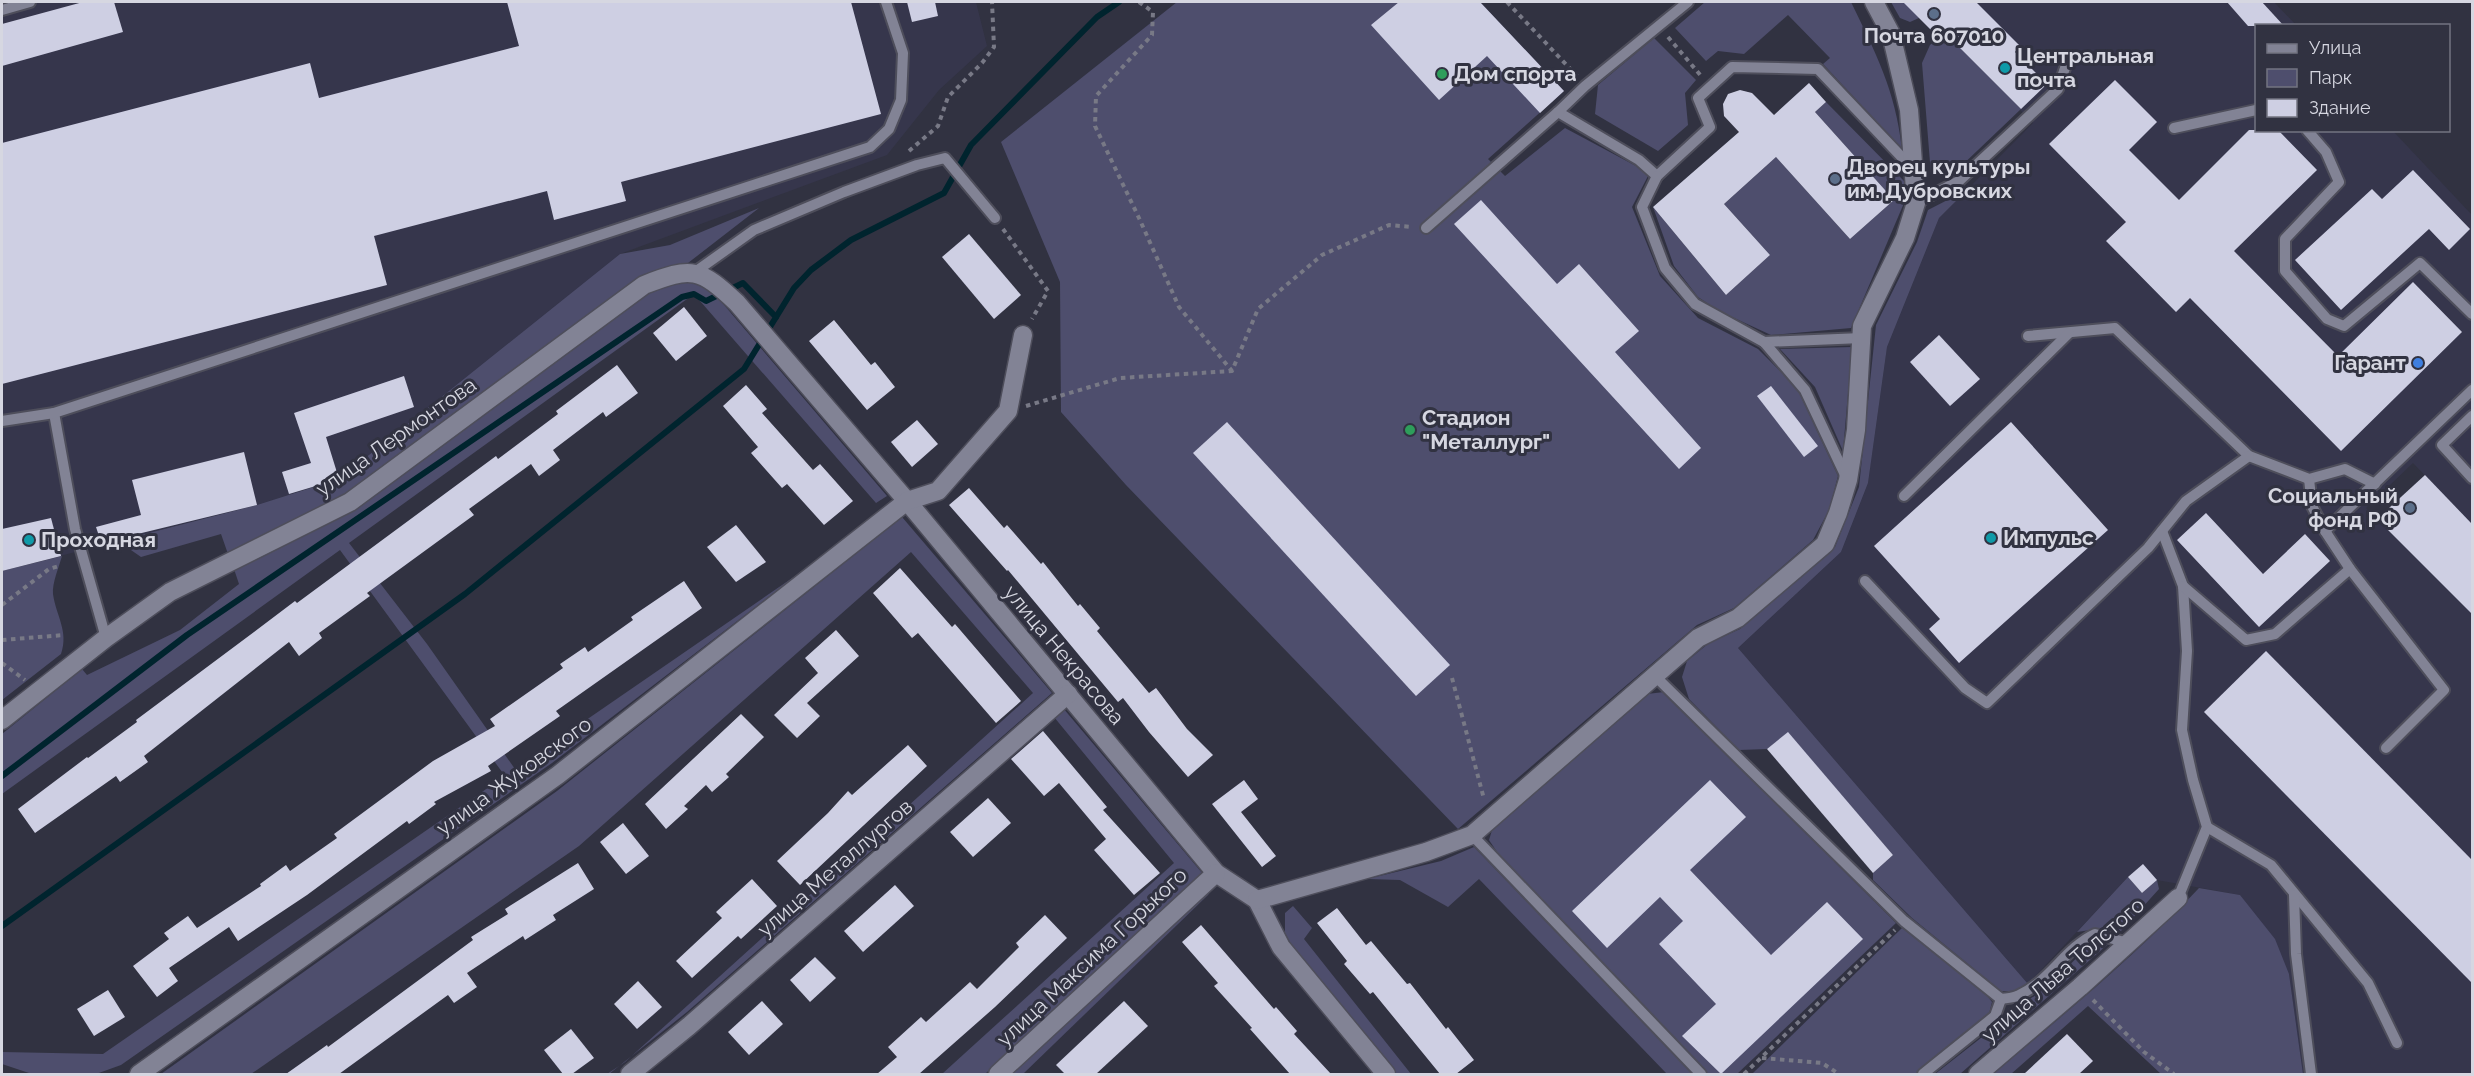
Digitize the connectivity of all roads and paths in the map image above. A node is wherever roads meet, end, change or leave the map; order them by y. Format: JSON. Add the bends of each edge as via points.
{"nodes":[{"id":1,"x":30,"y":2,"type":"edge"},
{"id":2,"x":886,"y":2,"type":"edge"},
{"id":3,"x":1139,"y":2,"type":"edge"},
{"id":4,"x":1507,"y":2,"type":"edge"},
{"id":5,"x":1688,"y":2,"type":"edge"},
{"id":6,"x":1874,"y":2,"type":"edge"},
{"id":7,"x":2,"y":10,"type":"edge"},
{"id":8,"x":1657,"y":25,"type":"junction"},
{"id":9,"x":2069,"y":56,"type":"dead end"},
{"id":10,"x":1586,"y":86,"type":"junction"},
{"id":11,"x":1711,"y":87,"type":"junction"},
{"id":12,"x":2255,"y":110,"type":"edge"},
{"id":13,"x":1558,"y":112,"type":"junction"},
{"id":14,"x":2174,"y":128,"type":"dead end"},
{"id":15,"x":2309,"y":132,"type":"edge"},
{"id":16,"x":1914,"y":171,"type":"junction"},
{"id":17,"x":1657,"y":176,"type":"junction"},
{"id":18,"x":1916,"y":203,"type":"junction"},
{"id":19,"x":994,"y":218,"type":"joint"},
{"id":20,"x":1426,"y":228,"type":"joint"},
{"id":21,"x":695,"y":272,"type":"junction"},
{"id":22,"x":2472,"y":314,"type":"edge"},
{"id":23,"x":2069,"y":333,"type":"junction"},
{"id":24,"x":1023,"y":335,"type":"joint"},
{"id":25,"x":2028,"y":336,"type":"dead end"},
{"id":26,"x":1862,"y":338,"type":"junction"},
{"id":27,"x":1764,"y":342,"type":"junction"},
{"id":28,"x":1232,"y":371,"type":"junction"},
{"id":29,"x":2472,"y":390,"type":"edge"},
{"id":30,"x":1008,"y":411,"type":"junction"},
{"id":31,"x":54,"y":414,"type":"junction"},
{"id":32,"x":2472,"y":416,"type":"edge"},
{"id":33,"x":2,"y":420,"type":"edge"},
{"id":34,"x":2249,"y":456,"type":"junction"},
{"id":35,"x":2472,"y":478,"type":"edge"},
{"id":36,"x":2309,"y":479,"type":"junction"},
{"id":37,"x":1848,"y":480,"type":"junction"},
{"id":38,"x":2375,"y":484,"type":"junction"},
{"id":39,"x":1904,"y":496,"type":"dead end"},
{"id":40,"x":907,"y":501,"type":"junction"},
{"id":41,"x":2162,"y":531,"type":"junction"},
{"id":42,"x":2325,"y":531,"type":"junction"},
{"id":43,"x":59,"y":566,"type":"dead end"},
{"id":44,"x":2350,"y":569,"type":"junction"},
{"id":45,"x":1865,"y":581,"type":"dead end"},
{"id":46,"x":2183,"y":586,"type":"junction"},
{"id":47,"x":2,"y":605,"type":"edge"},
{"id":48,"x":64,"y":635,"type":"dead end"},
{"id":49,"x":106,"y":638,"type":"junction"},
{"id":50,"x":2,"y":640,"type":"edge"},
{"id":51,"x":2,"y":663,"type":"edge"},
{"id":52,"x":1655,"y":676,"type":"junction"},
{"id":53,"x":1452,"y":678,"type":"dead end"},
{"id":54,"x":26,"y":681,"type":"dead end"},
{"id":55,"x":1068,"y":694,"type":"junction"},
{"id":56,"x":2,"y":720,"type":"edge"},
{"id":57,"x":2386,"y":748,"type":"dead end"},
{"id":58,"x":2207,"y":827,"type":"junction"},
{"id":59,"x":1472,"y":835,"type":"junction"},
{"id":60,"x":1216,"y":873,"type":"junction"},
{"id":61,"x":2294,"y":895,"type":"junction"},
{"id":62,"x":2178,"y":898,"type":"joint"},
{"id":63,"x":1257,"y":900,"type":"junction"},
{"id":64,"x":1904,"y":921,"type":"junction"},
{"id":65,"x":2128,"y":943,"type":"junction"},
{"id":66,"x":2080,"y":987,"type":"junction"},
{"id":67,"x":2001,"y":999,"type":"junction"},
{"id":68,"x":2397,"y":1043,"type":"dead end"},
{"id":69,"x":1761,"y":1058,"type":"junction"},
{"id":70,"x":139,"y":1074,"type":"edge"},
{"id":71,"x":630,"y":1074,"type":"edge"},
{"id":72,"x":998,"y":1074,"type":"edge"},
{"id":73,"x":1386,"y":1074,"type":"edge"},
{"id":74,"x":1701,"y":1074,"type":"edge"},
{"id":75,"x":1744,"y":1074,"type":"edge"},
{"id":76,"x":1839,"y":1074,"type":"edge"},
{"id":77,"x":1923,"y":1074,"type":"edge"},
{"id":78,"x":1978,"y":1074,"type":"edge"},
{"id":79,"x":2174,"y":1074,"type":"edge"},
{"id":80,"x":2312,"y":1074,"type":"edge"}],
"edges":[{"from":1,"to":7,"type":"lane"},
{"from":2,"to":31,"type":"lane","via":[[903,53],[901,100],[889,129],[870,147]]},
{"from":3,"to":28,"type":"path","via":[[1153,12],[1152,35],[1096,96],[1095,126],[1179,307]]},
{"from":4,"to":10,"type":"path"},
{"from":5,"to":8,"type":"lane"},
{"from":6,"to":16,"type":"street","via":[[1891,34],[1909,110]]},
{"from":8,"to":10,"type":"lane"},
{"from":8,"to":11,"type":"path"},
{"from":9,"to":18,"type":"lane","via":[[2058,88],[1959,181]]},
{"from":10,"to":13,"type":"lane"},
{"from":11,"to":16,"type":"lane","via":[[1732,67],[1818,69]]},
{"from":11,"to":17,"type":"lane","via":[[1698,98],[1710,128]]},
{"from":12,"to":14,"type":"lane"},
{"from":13,"to":17,"type":"lane","via":[[1639,160]]},
{"from":13,"to":20,"type":"lane"},
{"from":15,"to":22,"type":"lane","via":[[2326,152],[2339,182],[2285,239],[2285,271],[2327,319],[2344,326],[2420,263]]},
{"from":16,"to":18,"type":"street"},
{"from":17,"to":27,"type":"lane","via":[[1642,207],[1665,268],[1695,304]]},
{"from":18,"to":26,"type":"street","via":[[1905,238],[1863,326]]},
{"from":19,"to":21,"type":"lane","via":[[945,158],[855,188],[754,230]]},
{"from":19,"to":24,"type":"path","via":[[1048,291]]},
{"from":20,"to":28,"type":"path","via":[[1389,225],[1322,255],[1258,309]]},
{"from":21,"to":40,"type":"street","name":"улица Некрасова","via":[[717,284],[737,303]]},
{"from":21,"to":49,"type":"street","name":"улица Лермонтова","via":[[669,275],[644,285],[350,502],[170,592]]},
{"from":23,"to":25,"type":"lane"},
{"from":23,"to":34,"type":"lane","via":[[2115,328]]},
{"from":23,"to":39,"type":"lane"},
{"from":24,"to":30,"type":"street"},
{"from":26,"to":27,"type":"lane"},
{"from":26,"to":37,"type":"street","via":[[1856,430]]},
{"from":27,"to":37,"type":"lane","via":[[1805,390]]},
{"from":28,"to":30,"type":"path","via":[[1120,378]]},
{"from":29,"to":38,"type":"lane"},
{"from":30,"to":40,"type":"street","via":[[938,491]]},
{"from":31,"to":33,"type":"lane"},
{"from":31,"to":49,"type":"lane","via":[[75,528]]},
{"from":32,"to":35,"type":"lane","via":[[2442,445]]},
{"from":34,"to":36,"type":"lane"},
{"from":34,"to":41,"type":"lane","via":[[2186,501]]},
{"from":36,"to":38,"type":"lane","via":[[2345,469]]},
{"from":36,"to":42,"type":"lane","via":[[2312,506]]},
{"from":37,"to":52,"type":"street","via":[[1825,544],[1738,618],[1698,638]]},
{"from":38,"to":42,"type":"lane"},
{"from":40,"to":55,"type":"street","name":"улица Некрасова"},
{"from":40,"to":70,"type":"street","name":"улица Жуковского","via":[[558,775]]},
{"from":41,"to":45,"type":"lane","via":[[1987,703],[1965,688]]},
{"from":41,"to":46,"type":"lane"},
{"from":42,"to":44,"type":"lane"},
{"from":43,"to":47,"type":"path","via":[[49,569]]},
{"from":44,"to":46,"type":"lane","via":[[2275,634],[2246,640]]},
{"from":44,"to":57,"type":"lane","via":[[2444,690]]},
{"from":46,"to":58,"type":"lane","via":[[2187,651],[2182,730]]},
{"from":48,"to":50,"type":"path"},
{"from":49,"to":56,"type":"street","name":"улица Лермонтова"},
{"from":51,"to":54,"type":"path"},
{"from":52,"to":59,"type":"street"},
{"from":52,"to":64,"type":"lane"},
{"from":53,"to":59,"type":"path","via":[[1484,797]]},
{"from":55,"to":60,"type":"street","name":"улица Некрасова"},
{"from":55,"to":71,"type":"street","name":"улица Металлургов"},
{"from":58,"to":61,"type":"lane","via":[[2271,865]]},
{"from":58,"to":62,"type":"lane"},
{"from":59,"to":63,"type":"street"},
{"from":59,"to":74,"type":"lane"},
{"from":60,"to":63,"type":"street","name":"улица Некрасова"},
{"from":60,"to":72,"type":"street","name":"улица Максима Горького"},
{"from":61,"to":68,"type":"lane","via":[[2368,983]]},
{"from":61,"to":80,"type":"lane","via":[[2296,954]]},
{"from":62,"to":65,"type":"street","name":"улица Льва Толстого"},
{"from":63,"to":73,"type":"street","name":"улица Некрасова","via":[[1281,947]]},
{"from":64,"to":67,"type":"lane"},
{"from":64,"to":69,"type":"path"},
{"from":65,"to":66,"type":"street","name":"улица Льва Толстого"},
{"from":65,"to":67,"type":"lane","via":[[2095,934],[2082,940],[2030,989]]},
{"from":66,"to":78,"type":"street","name":"улица Льва Толстого"},
{"from":66,"to":79,"type":"path","via":[[2144,1052]]},
{"from":67,"to":77,"type":"lane","via":[[1995,1016]]},
{"from":69,"to":75,"type":"path"},
{"from":69,"to":76,"type":"path","via":[[1822,1063]]}]}
